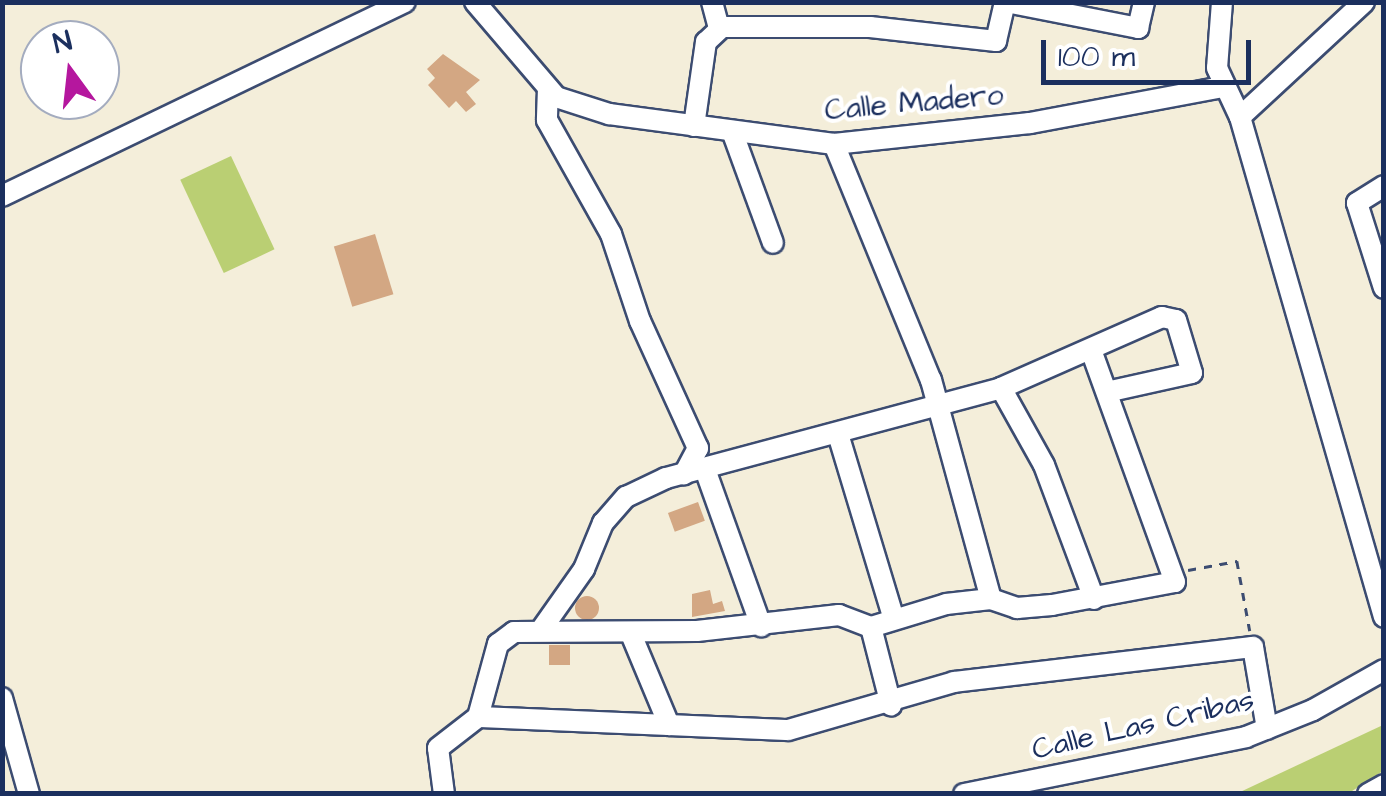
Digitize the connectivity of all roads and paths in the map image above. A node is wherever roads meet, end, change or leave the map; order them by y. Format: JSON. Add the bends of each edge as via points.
{"nodes":[{"id":1,"x":405,"y":2,"type":"edge"},
{"id":2,"x":474,"y":2,"type":"edge"},
{"id":3,"x":712,"y":2,"type":"edge"},
{"id":4,"x":1006,"y":2,"type":"edge"},
{"id":5,"x":1144,"y":2,"type":"edge"},
{"id":6,"x":1222,"y":2,"type":"edge"},
{"id":7,"x":1364,"y":2,"type":"edge"},
{"id":8,"x":719,"y":29,"type":"junction"},
{"id":9,"x":1223,"y":87,"type":"junction"},
{"id":10,"x":548,"y":88,"type":"junction"},
{"id":11,"x":1240,"y":117,"type":"junction"},
{"id":12,"x":694,"y":126,"type":"junction"},
{"id":13,"x":732,"y":131,"type":"junction"},
{"id":14,"x":834,"y":144,"type":"junction"},
{"id":15,"x":1384,"y":186,"type":"edge"},
{"id":16,"x":2,"y":196,"type":"edge"},
{"id":17,"x":773,"y":243,"type":"dead end"},
{"id":18,"x":1384,"y":288,"type":"edge"},
{"id":19,"x":1092,"y":350,"type":"junction"},
{"id":20,"x":1001,"y":388,"type":"junction"},
{"id":21,"x":1110,"y":391,"type":"junction"},
{"id":22,"x":935,"y":406,"type":"junction"},
{"id":23,"x":838,"y":434,"type":"junction"},
{"id":24,"x":706,"y":472,"type":"junction"},
{"id":25,"x":684,"y":474,"type":"junction"},
{"id":26,"x":1176,"y":582,"type":"junction"},
{"id":27,"x":991,"y":599,"type":"junction"},
{"id":28,"x":1094,"y":599,"type":"junction"},
{"id":29,"x":1384,"y":617,"type":"edge"},
{"id":30,"x":894,"y":619,"type":"junction"},
{"id":31,"x":761,"y":626,"type":"junction"},
{"id":32,"x":871,"y":627,"type":"junction"},
{"id":33,"x":541,"y":630,"type":"junction"},
{"id":34,"x":631,"y":634,"type":"junction"},
{"id":35,"x":1253,"y":647,"type":"junction"},
{"id":36,"x":1384,"y":670,"type":"edge"},
{"id":37,"x":2,"y":698,"type":"edge"},
{"id":38,"x":891,"y":705,"type":"junction"},
{"id":39,"x":478,"y":717,"type":"junction"},
{"id":40,"x":669,"y":726,"type":"junction"},
{"id":41,"x":1267,"y":730,"type":"junction"},
{"id":42,"x":1384,"y":786,"type":"edge"},
{"id":43,"x":28,"y":794,"type":"edge"},
{"id":44,"x":444,"y":794,"type":"edge"},
{"id":45,"x":964,"y":794,"type":"edge"},
{"id":46,"x":1368,"y":794,"type":"edge"}],
"edges":[{"from":1,"to":16,"type":"street"},
{"from":2,"to":10,"type":"street"},
{"from":3,"to":8,"type":"street"},
{"from":4,"to":5,"type":"street","via":[[1138,28]]},
{"from":4,"to":8,"type":"street","via":[[996,41],[870,27]]},
{"from":6,"to":9,"type":"street","via":[[1214,49]]},
{"from":7,"to":11,"type":"street"},
{"from":8,"to":12,"type":"street","via":[[706,42]]},
{"from":9,"to":11,"type":"street"},
{"from":9,"to":14,"type":"street","name":"Calle Madero","via":[[1030,123]]},
{"from":10,"to":12,"type":"street","name":"Calle Madero","via":[[609,114]]},
{"from":10,"to":25,"type":"street","via":[[547,120],[611,234],[640,321],[698,448]]},
{"from":11,"to":29,"type":"street"},
{"from":12,"to":13,"type":"street","name":"Calle Madero"},
{"from":13,"to":14,"type":"street","name":"Calle Madero"},
{"from":13,"to":17,"type":"street"},
{"from":14,"to":22,"type":"street","via":[[931,380]]},
{"from":15,"to":18,"type":"street","via":[[1357,203]]},
{"from":19,"to":20,"type":"street"},
{"from":19,"to":21,"type":"street"},
{"from":19,"to":21,"type":"street","via":[[1162,317],[1176,320],[1192,373]]},
{"from":20,"to":22,"type":"street"},
{"from":20,"to":28,"type":"street","via":[[1044,465]]},
{"from":21,"to":26,"type":"street"},
{"from":22,"to":23,"type":"street"},
{"from":22,"to":27,"type":"street"},
{"from":23,"to":24,"type":"street"},
{"from":23,"to":30,"type":"street"},
{"from":24,"to":25,"type":"street"},
{"from":24,"to":31,"type":"street"},
{"from":25,"to":33,"type":"street","via":[[612,509],[584,569]]},
{"from":26,"to":28,"type":"street"},
{"from":26,"to":35,"type":"path","via":[[1191,567],[1237,561]]},
{"from":27,"to":28,"type":"street","via":[[1017,608]]},
{"from":27,"to":30,"type":"street"},
{"from":30,"to":32,"type":"street"},
{"from":31,"to":32,"type":"street","via":[[839,615]]},
{"from":31,"to":34,"type":"street"},
{"from":32,"to":38,"type":"street"},
{"from":33,"to":34,"type":"street"},
{"from":33,"to":39,"type":"street","via":[[501,639]]},
{"from":34,"to":40,"type":"street"},
{"from":35,"to":38,"type":"street","via":[[954,682]]},
{"from":35,"to":41,"type":"street"},
{"from":36,"to":41,"type":"street","name":"Calle Las Cribas"},
{"from":37,"to":43,"type":"street"},
{"from":38,"to":40,"type":"street","via":[[788,730]]},
{"from":39,"to":40,"type":"street"},
{"from":39,"to":44,"type":"street","via":[[438,748]]},
{"from":41,"to":45,"type":"street","name":"Calle Las Cribas"},
{"from":42,"to":46,"type":"street"}]}
